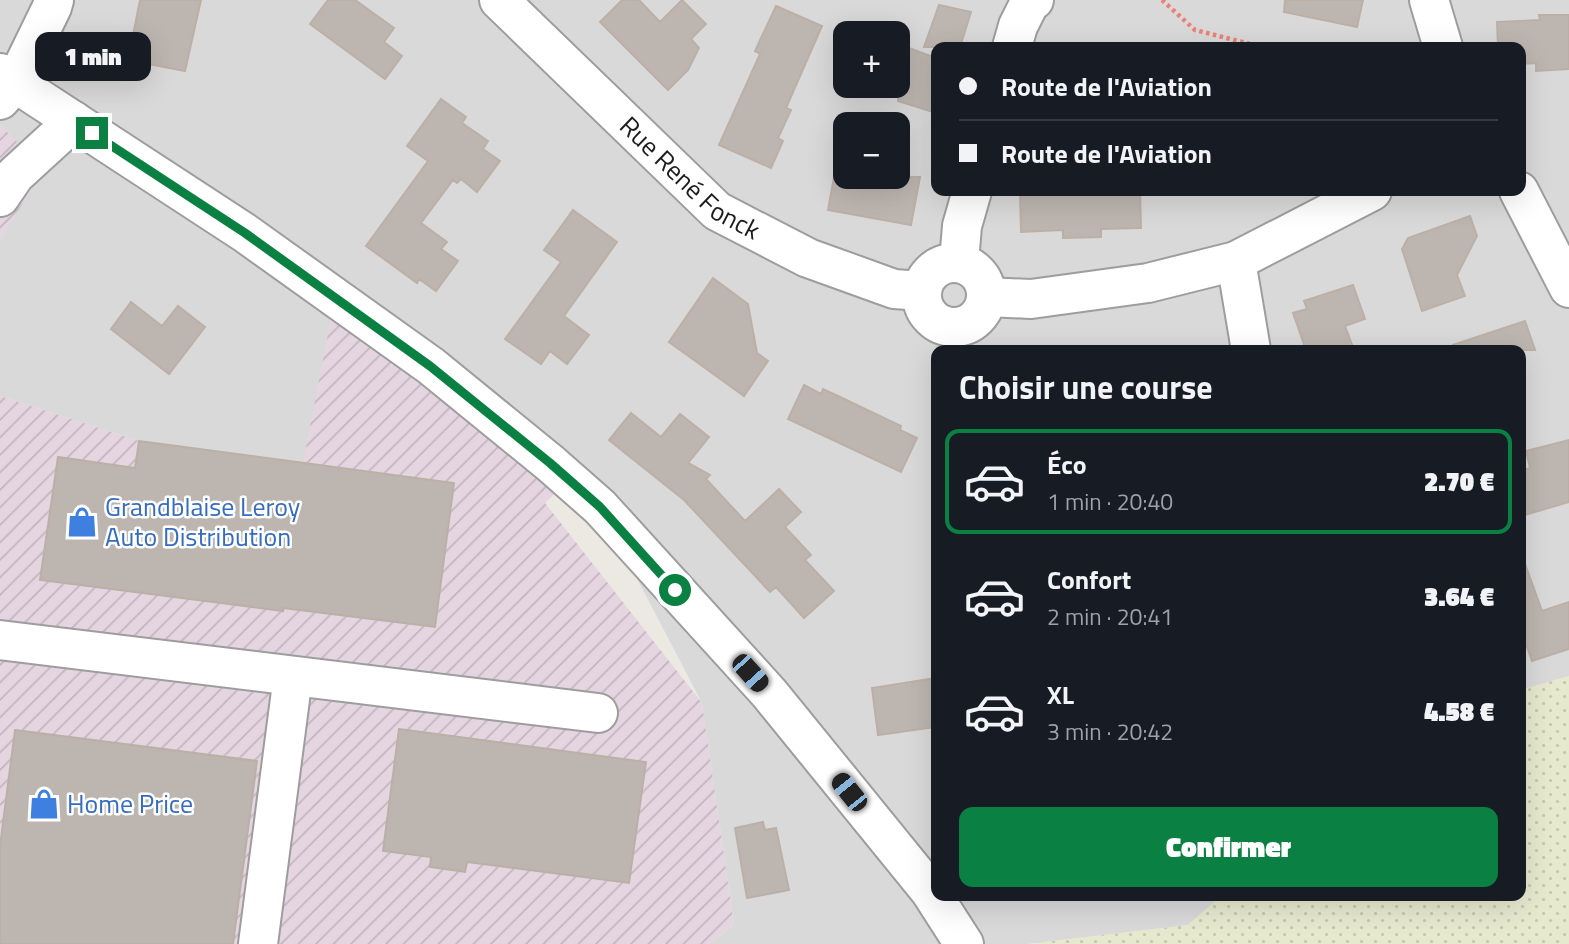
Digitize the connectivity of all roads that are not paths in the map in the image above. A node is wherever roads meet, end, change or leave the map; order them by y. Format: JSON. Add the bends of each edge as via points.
{"nodes":[{"id":1,"x":54,"y":0,"type":"edge"},
{"id":2,"x":499,"y":0,"type":"edge"},
{"id":3,"x":1034,"y":0,"type":"edge"},
{"id":4,"x":1429,"y":0,"type":"edge"},
{"id":5,"x":1013,"y":42,"type":"edge"},
{"id":6,"x":1442,"y":42,"type":"edge"},
{"id":7,"x":5,"y":85,"type":"edge"},
{"id":8,"x":74,"y":121,"type":"junction"},
{"id":9,"x":971,"y":196,"type":"edge"},
{"id":10,"x":1362,"y":196,"type":"edge"},
{"id":11,"x":1522,"y":196,"type":"edge"},
{"id":12,"x":0,"y":197,"type":"edge"},
{"id":13,"x":1236,"y":261,"type":"junction"},
{"id":14,"x":959,"y":262,"type":"junction"},
{"id":15,"x":1569,"y":288,"type":"edge"},
{"id":16,"x":922,"y":291,"type":"junction"},
{"id":17,"x":987,"y":297,"type":"junction"},
{"id":18,"x":953,"y":339,"type":"edge"},
{"id":19,"x":1250,"y":345,"type":"edge"},
{"id":20,"x":0,"y":640,"type":"edge"},
{"id":21,"x":293,"y":676,"type":"junction"},
{"id":22,"x":598,"y":713,"type":"dead end"},
{"id":23,"x":931,"y":893,"type":"edge"},
{"id":24,"x":936,"y":901,"type":"edge"},
{"id":25,"x":258,"y":944,"type":"edge"},
{"id":26,"x":964,"y":944,"type":"edge"}],
"edges":[{"from":1,"to":7,"type":"street"},
{"from":2,"to":16,"type":"street","name":"Rue René Fonck","via":[[717,211],[808,258],[894,289]]},
{"from":3,"to":5,"type":"street"},
{"from":4,"to":6,"type":"street"},
{"from":7,"to":8,"type":"street"},
{"from":8,"to":12,"type":"street","via":[[15,175]]},
{"from":8,"to":23,"type":"street","via":[[245,233],[430,366],[600,507],[769,693]]},
{"from":9,"to":14,"type":"street"},
{"from":10,"to":13,"type":"street"},
{"from":11,"to":15,"type":"street"},
{"from":13,"to":17,"type":"street","via":[[1148,283],[1031,299]]},
{"from":13,"to":19,"type":"street"},
{"from":14,"to":16,"type":"street","via":[[934,269]]},
{"from":14,"to":17,"type":"street","via":[[979,274]]},
{"from":16,"to":18,"type":"street","via":[[926,312]]},
{"from":17,"to":18,"type":"street","via":[[981,313]]},
{"from":20,"to":21,"type":"street"},
{"from":21,"to":22,"type":"street"},
{"from":21,"to":25,"type":"street"},
{"from":24,"to":26,"type":"street"}]}
